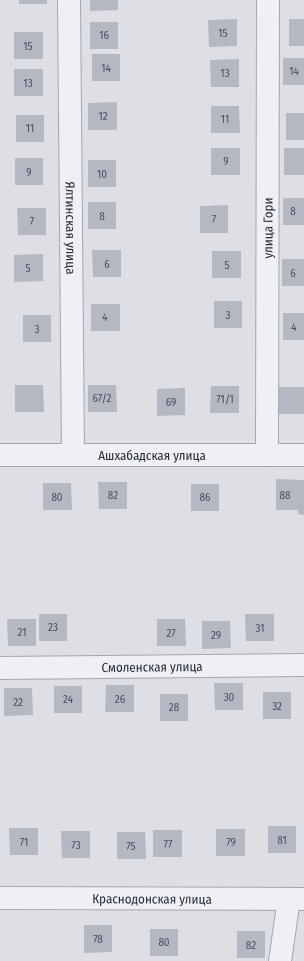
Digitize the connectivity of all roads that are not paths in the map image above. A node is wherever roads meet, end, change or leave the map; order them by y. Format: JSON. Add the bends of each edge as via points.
{"nodes":[{"id":1,"x":69,"y":0,"type":"edge"},
{"id":2,"x":268,"y":0,"type":"edge"},
{"id":3,"x":0,"y":455,"type":"edge"},
{"id":4,"x":73,"y":455,"type":"junction"},
{"id":5,"x":267,"y":455,"type":"junction"},
{"id":6,"x":304,"y":455,"type":"edge"},
{"id":7,"x":304,"y":665,"type":"edge"},
{"id":8,"x":0,"y":668,"type":"edge"},
{"id":9,"x":0,"y":898,"type":"edge"},
{"id":10,"x":296,"y":899,"type":"edge"},
{"id":11,"x":280,"y":961,"type":"edge"}],
"edges":[{"from":1,"to":4,"type":"street","name":"Ялтинская улица"},
{"from":2,"to":5,"type":"street","name":"улица Гори"},
{"from":3,"to":4,"type":"street","name":"Ашхабадская улица"},
{"from":4,"to":5,"type":"street","name":"Ашхабадская улица"},
{"from":5,"to":6,"type":"street","name":"Ашхабадская улица"},
{"from":7,"to":8,"type":"street","name":"Смоленская улица"},
{"from":9,"to":10,"type":"street","name":"Краснодонская улица"},
{"from":10,"to":11,"type":"street"}]}
